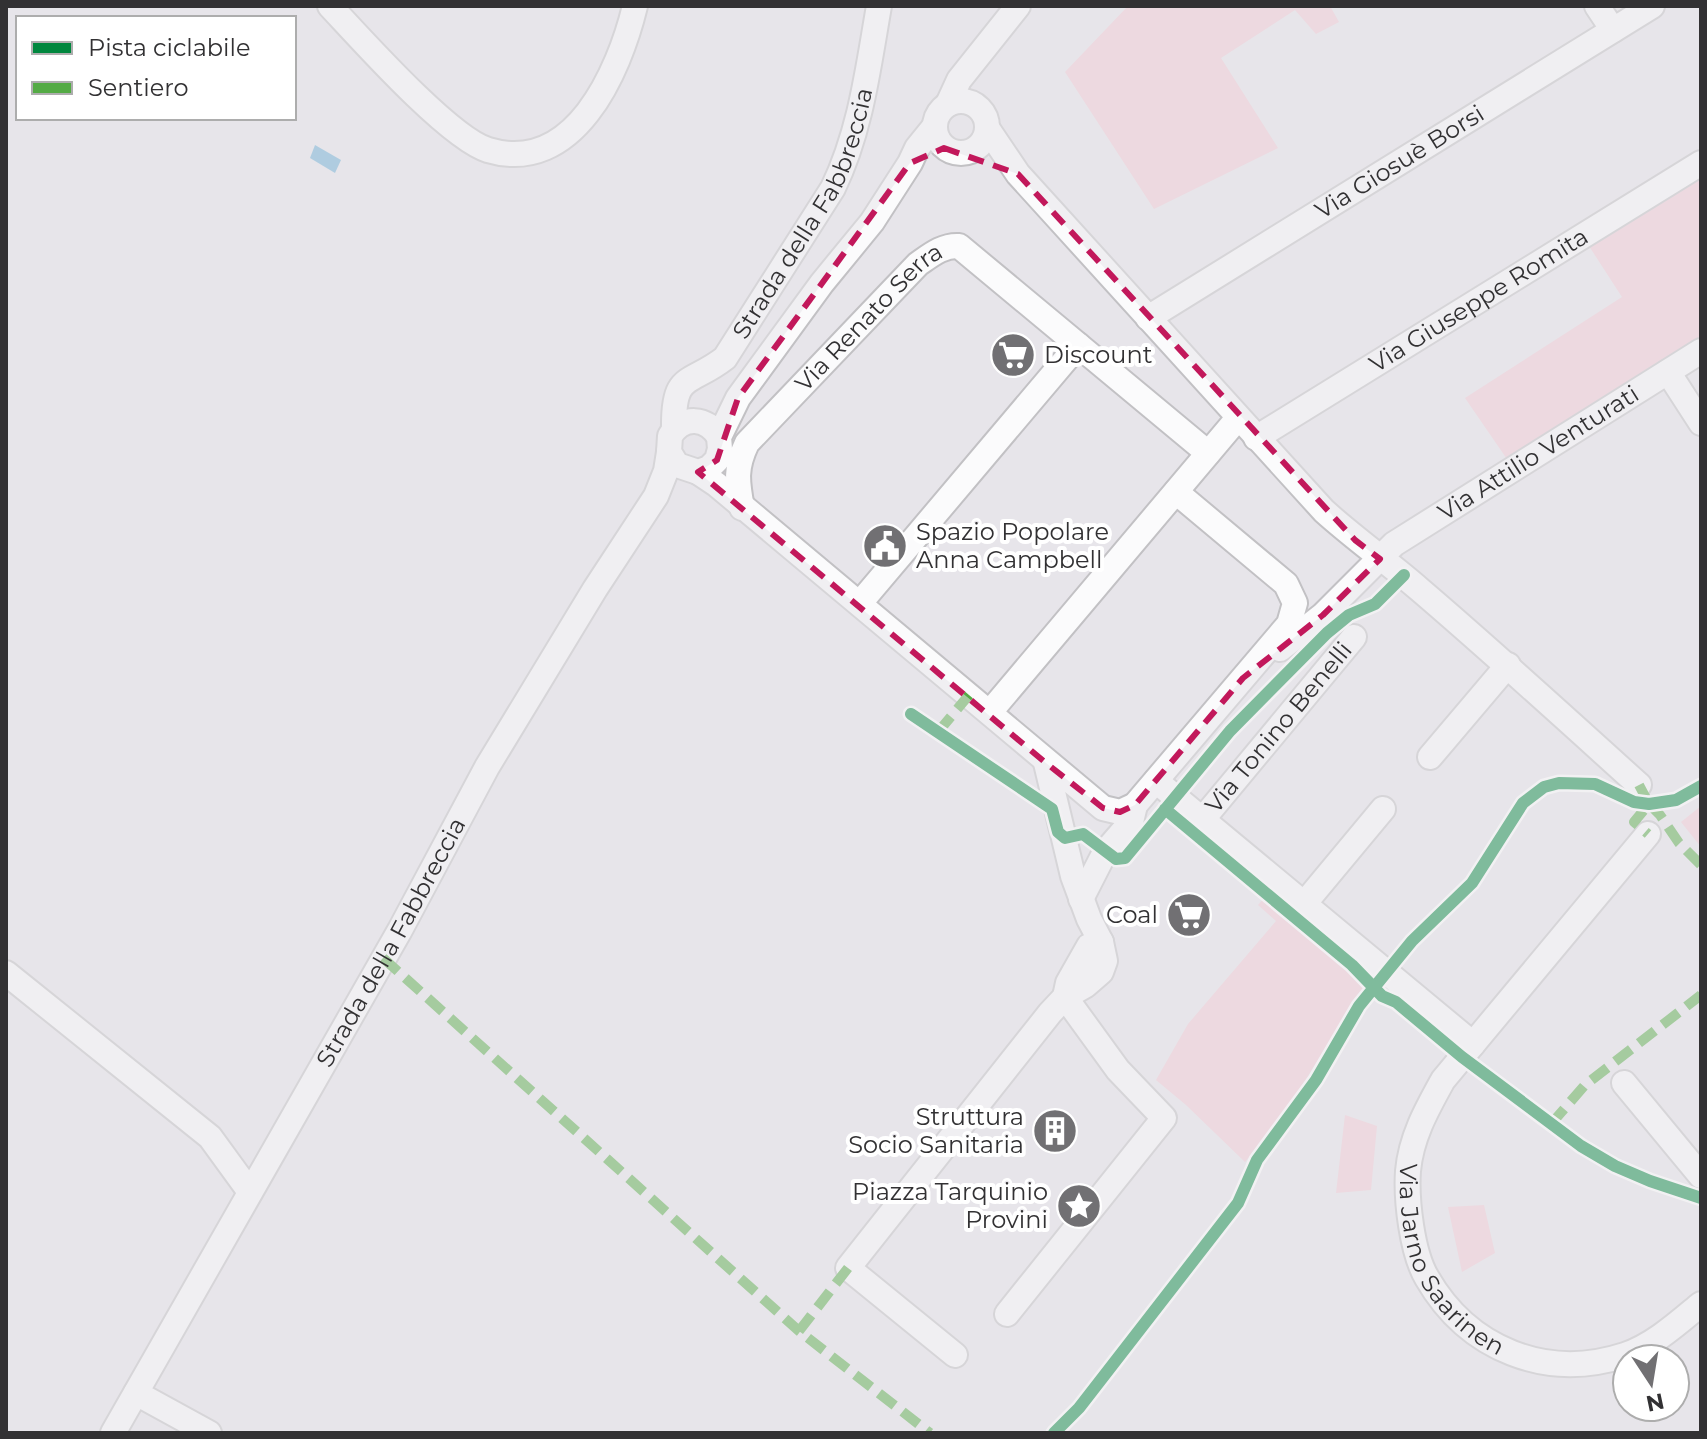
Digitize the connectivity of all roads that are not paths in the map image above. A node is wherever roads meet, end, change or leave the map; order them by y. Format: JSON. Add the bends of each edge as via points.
{"nodes":[{"id":1,"x":330,"y":6,"type":"edge"},
{"id":2,"x":635,"y":6,"type":"edge"},
{"id":3,"x":879,"y":6,"type":"edge"},
{"id":4,"x":1018,"y":6,"type":"edge"},
{"id":5,"x":1597,"y":6,"type":"edge"},
{"id":6,"x":1652,"y":6,"type":"edge"},
{"id":7,"x":1613,"y":30,"type":"junction"},
{"id":8,"x":974,"y":59,"type":"junction"},
{"id":9,"x":948,"y":104,"type":"junction"},
{"id":10,"x":983,"y":118,"type":"junction"},
{"id":11,"x":939,"y":138,"type":"junction"},
{"id":12,"x":970,"y":152,"type":"junction"},
{"id":13,"x":1701,"y":163,"type":"edge"},
{"id":14,"x":1018,"y":174,"type":"junction"},
{"id":15,"x":1148,"y":318,"type":"junction"},
{"id":16,"x":1078,"y":345,"type":"junction"},
{"id":17,"x":1701,"y":351,"type":"edge"},
{"id":18,"x":1668,"y":372,"type":"junction"},
{"id":19,"x":1238,"y":418,"type":"junction"},
{"id":20,"x":1701,"y":423,"type":"edge"},
{"id":21,"x":693,"y":432,"type":"junction"},
{"id":22,"x":1256,"y":438,"type":"junction"},
{"id":23,"x":1208,"y":453,"type":"junction"},
{"id":24,"x":694,"y":472,"type":"junction"},
{"id":25,"x":1176,"y":492,"type":"junction"},
{"id":26,"x":656,"y":496,"type":"junction"},
{"id":27,"x":742,"y":508,"type":"junction"},
{"id":28,"x":1380,"y":559,"type":"junction"},
{"id":29,"x":860,"y":603,"type":"junction"},
{"id":30,"x":1354,"y":637,"type":"dead end"},
{"id":31,"x":1508,"y":665,"type":"junction"},
{"id":32,"x":1243,"y":678,"type":"junction"},
{"id":33,"x":990,"y":712,"type":"junction"},
{"id":34,"x":1430,"y":757,"type":"dead end"},
{"id":35,"x":1046,"y":763,"type":"junction"},
{"id":36,"x":1156,"y":781,"type":"junction"},
{"id":37,"x":1639,"y":785,"type":"dead end"},
{"id":38,"x":1135,"y":805,"type":"junction"},
{"id":39,"x":1383,"y":809,"type":"dead end"},
{"id":40,"x":1202,"y":820,"type":"junction"},
{"id":41,"x":1648,"y":834,"type":"dead end"},
{"id":42,"x":1081,"y":899,"type":"junction"},
{"id":43,"x":1304,"y":904,"type":"junction"},
{"id":44,"x":6,"y":973,"type":"edge"},
{"id":45,"x":1065,"y":997,"type":"junction"},
{"id":46,"x":1473,"y":1044,"type":"junction"},
{"id":47,"x":1624,"y":1083,"type":"dead end"},
{"id":48,"x":1701,"y":1176,"type":"edge"},
{"id":49,"x":250,"y":1192,"type":"junction"},
{"id":50,"x":1701,"y":1304,"type":"edge"},
{"id":51,"x":1007,"y":1314,"type":"dead end"},
{"id":52,"x":955,"y":1355,"type":"dead end"},
{"id":53,"x":136,"y":1393,"type":"junction"},
{"id":54,"x":113,"y":1433,"type":"edge"},
{"id":55,"x":209,"y":1433,"type":"edge"}],
"edges":[{"from":1,"to":2,"type":"street","via":[[462,136],[486,150],[516,155],[552,145],[586,114],[620,56]]},
{"from":3,"to":21,"type":"street","name":"Strada della Fabbreccia","via":[[848,158],[725,358],[680,389]]},
{"from":4,"to":8,"type":"street"},
{"from":5,"to":7,"type":"street"},
{"from":6,"to":7,"type":"street","name":"Via Giosuè Borsi"},
{"from":7,"to":15,"type":"street","name":"Via Giosuè Borsi"},
{"from":8,"to":9,"type":"street"},
{"from":8,"to":10,"type":"street"},
{"from":9,"to":10,"type":"street","via":[[964,101]]},
{"from":9,"to":11,"type":"street","via":[[938,114]]},
{"from":10,"to":12,"type":"street","via":[[982,143]]},
{"from":10,"to":14,"type":"street"},
{"from":11,"to":12,"type":"street","via":[[961,154]]},
{"from":11,"to":21,"type":"street","name":"Strada della Fabbreccia","via":[[917,148],[872,222],[738,398]]},
{"from":12,"to":14,"type":"street"},
{"from":13,"to":22,"type":"street","name":"Via Giuseppe Romita"},
{"from":14,"to":15,"type":"street"},
{"from":15,"to":19,"type":"street"},
{"from":16,"to":23,"type":"street","name":"Via Renato Serra"},
{"from":16,"to":27,"type":"street","name":"Via Renato Serra","via":[[959,246],[937,250],[747,443],[738,462]]},
{"from":16,"to":29,"type":"street"},
{"from":17,"to":18,"type":"street","name":"Via Attilio Venturati"},
{"from":18,"to":20,"type":"street"},
{"from":18,"to":28,"type":"street","name":"Via Attilio Venturati","via":[[1394,544]]},
{"from":19,"to":22,"type":"street"},
{"from":19,"to":23,"type":"street"},
{"from":21,"to":24,"type":"street","name":"Strada della Fabbreccia","via":[[677,465]]},
{"from":21,"to":24,"type":"street","name":"Strada della Fabbreccia","via":[[720,449],[709,468]]},
{"from":21,"to":26,"type":"street","name":"Strada della Fabbreccia"},
{"from":22,"to":28,"type":"street","via":[[1324,511]]},
{"from":23,"to":25,"type":"street"},
{"from":24,"to":26,"type":"street","name":"Strada della Fabbreccia"},
{"from":24,"to":27,"type":"street"},
{"from":25,"to":32,"type":"street","via":[[1286,584],[1295,603],[1289,624]]},
{"from":25,"to":33,"type":"street"},
{"from":26,"to":49,"type":"street","name":"Strada della Fabbreccia","via":[[487,767]]},
{"from":27,"to":29,"type":"street"},
{"from":28,"to":31,"type":"street"},
{"from":28,"to":32,"type":"street","via":[[1323,615]]},
{"from":29,"to":33,"type":"street"},
{"from":30,"to":40,"type":"street","name":"Via Tonino Benelli"},
{"from":31,"to":34,"type":"street"},
{"from":31,"to":37,"type":"street"},
{"from":32,"to":36,"type":"street"},
{"from":33,"to":35,"type":"street"},
{"from":35,"to":38,"type":"street","via":[[1103,808],[1120,812]]},
{"from":35,"to":42,"type":"street"},
{"from":36,"to":38,"type":"street"},
{"from":36,"to":40,"type":"street","name":"Via Tonino Benelli"},
{"from":38,"to":42,"type":"street","via":[[1131,822],[1105,852]]},
{"from":39,"to":43,"type":"street"},
{"from":40,"to":43,"type":"street","name":"Via Tonino Benelli"},
{"from":41,"to":46,"type":"street","name":"Via Jarno Saarinen"},
{"from":42,"to":45,"type":"street","via":[[1105,961],[1101,972]]},
{"from":43,"to":46,"type":"street","name":"Via Tonino Benelli"},
{"from":44,"to":49,"type":"street","via":[[210,1137]]},
{"from":45,"to":51,"type":"street","via":[[1118,1070],[1164,1118]]},
{"from":45,"to":52,"type":"street","via":[[848,1268]]},
{"from":46,"to":50,"type":"street","name":"Via Jarno Saarinen","via":[[1443,1080],[1419,1124],[1408,1170],[1410,1223],[1425,1276],[1455,1317],[1492,1345],[1536,1362],[1584,1364],[1627,1354],[1663,1336]]},
{"from":47,"to":48,"type":"street"},
{"from":49,"to":53,"type":"street","name":"Strada della Fabbreccia"},
{"from":53,"to":54,"type":"street","name":"Strada della Fabbreccia"},
{"from":53,"to":55,"type":"street"}]}
